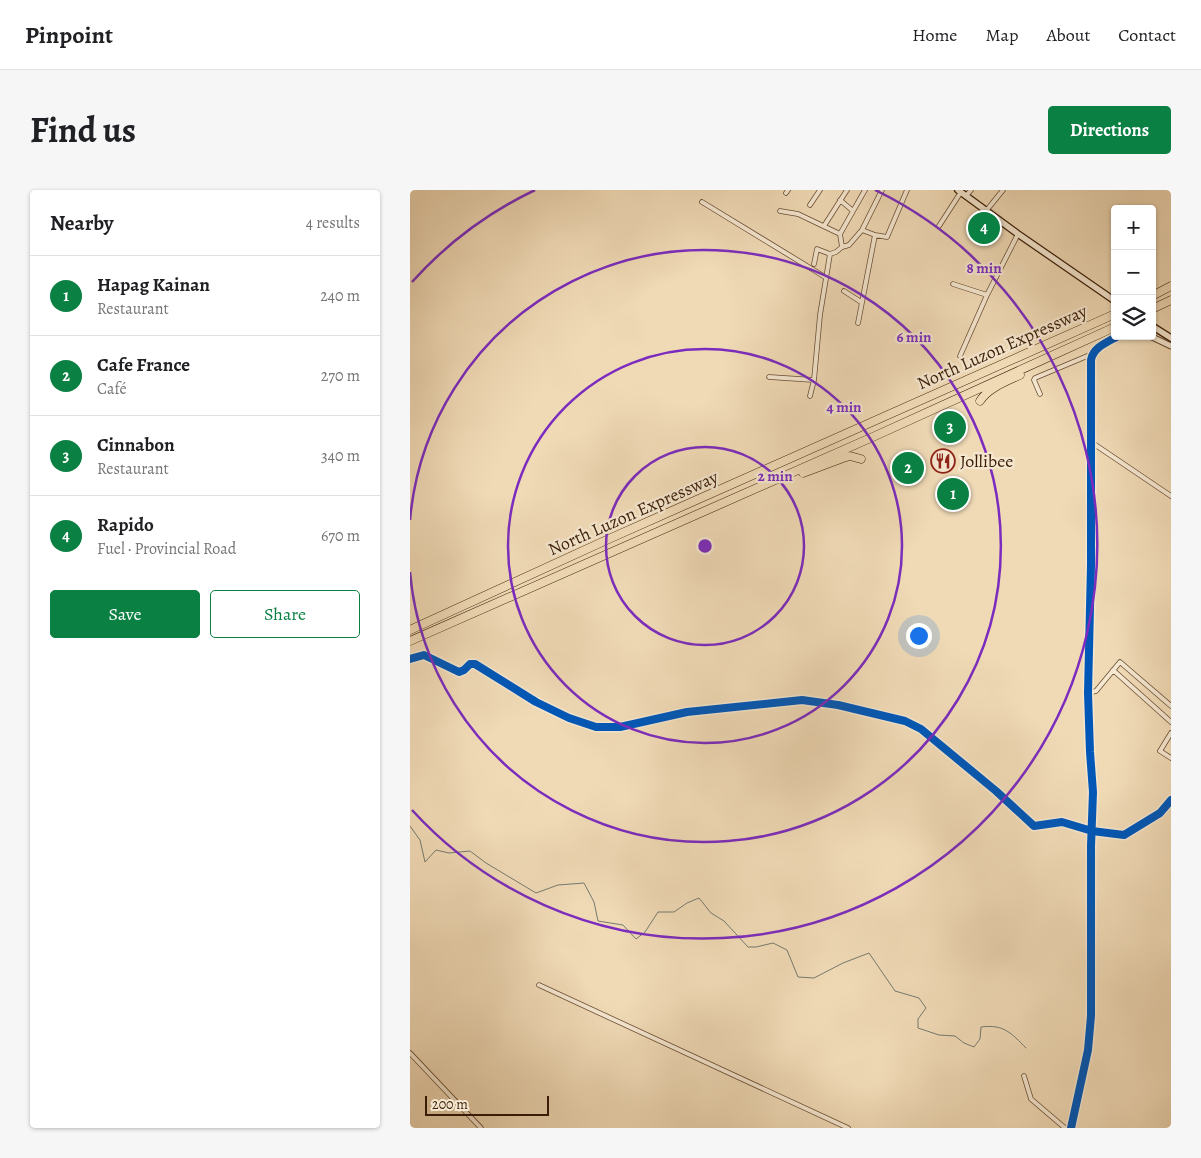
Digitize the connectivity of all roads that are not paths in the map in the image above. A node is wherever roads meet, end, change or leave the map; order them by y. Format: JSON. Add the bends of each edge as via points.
{"nodes":[{"id":1,"x":820,"y":190,"type":"edge"},
{"id":2,"x":847,"y":190,"type":"edge"},
{"id":3,"x":865,"y":190,"type":"edge"},
{"id":4,"x":882,"y":190,"type":"edge"},
{"id":5,"x":906,"y":190,"type":"edge"},
{"id":6,"x":971,"y":190,"type":"edge"},
{"id":7,"x":1003,"y":190,"type":"edge"},
{"id":8,"x":962,"y":193,"type":"edge"},
{"id":9,"x":840,"y":200,"type":"junction"},
{"id":10,"x":702,"y":202,"type":"dead end"},
{"id":11,"x":810,"y":205,"type":"dead end"},
{"id":12,"x":780,"y":211,"type":"dead end"},
{"id":13,"x":854,"y":211,"type":"junction"},
{"id":14,"x":986,"y":211,"type":"junction"},
{"id":15,"x":824,"y":226,"type":"junction"},
{"id":16,"x":939,"y":226,"type":"dead end"},
{"id":17,"x":862,"y":230,"type":"junction"},
{"id":18,"x":840,"y":234,"type":"junction"},
{"id":19,"x":1018,"y":234,"type":"junction"},
{"id":20,"x":875,"y":235,"type":"junction"},
{"id":21,"x":842,"y":247,"type":"junction"},
{"id":22,"x":830,"y":254,"type":"junction"},
{"id":23,"x":814,"y":264,"type":"dead end"},
{"id":24,"x":826,"y":277,"type":"junction"},
{"id":25,"x":953,"y":284,"type":"dead end"},
{"id":26,"x":1171,"y":286,"type":"edge"},
{"id":27,"x":1171,"y":290,"type":"edge"},
{"id":28,"x":844,"y":291,"type":"dead end"},
{"id":29,"x":988,"y":295,"type":"junction"},
{"id":30,"x":1155,"y":295,"type":"edge"},
{"id":31,"x":1156,"y":296,"type":"edge"},
{"id":32,"x":1111,"y":298,"type":"edge"},
{"id":33,"x":861,"y":302,"type":"junction"},
{"id":34,"x":1171,"y":302,"type":"edge"},
{"id":35,"x":1156,"y":308,"type":"edge"},
{"id":36,"x":1111,"y":316,"type":"edge"},
{"id":37,"x":858,"y":323,"type":"dead end"},
{"id":38,"x":1111,"y":329,"type":"edge"},
{"id":39,"x":1156,"y":329,"type":"edge"},
{"id":40,"x":1101,"y":333,"type":"junction"},
{"id":41,"x":1171,"y":338,"type":"edge"},
{"id":42,"x":1156,"y":339,"type":"edge"},
{"id":43,"x":1112,"y":340,"type":"edge"},
{"id":44,"x":1171,"y":346,"type":"edge"},
{"id":45,"x":1092,"y":354,"type":"junction"},
{"id":46,"x":960,"y":356,"type":"dead end"},
{"id":47,"x":770,"y":377,"type":"dead end"},
{"id":48,"x":814,"y":380,"type":"junction"},
{"id":49,"x":1040,"y":394,"type":"dead end"},
{"id":50,"x":810,"y":396,"type":"dead end"},
{"id":51,"x":980,"y":401,"type":"dead end"},
{"id":52,"x":1091,"y":442,"type":"junction"},
{"id":53,"x":861,"y":459,"type":"dead end"},
{"id":54,"x":1171,"y":496,"type":"edge"},
{"id":55,"x":729,"y":500,"type":"junction"},
{"id":56,"x":410,"y":630,"type":"edge"},
{"id":57,"x":410,"y":642,"type":"edge"},
{"id":58,"x":410,"y":659,"type":"edge"},
{"id":59,"x":1113,"y":670,"type":"junction"},
{"id":60,"x":1088,"y":693,"type":"junction"},
{"id":61,"x":1171,"y":706,"type":"edge"},
{"id":62,"x":1171,"y":722,"type":"edge"},
{"id":63,"x":1171,"y":733,"type":"edge"},
{"id":64,"x":1171,"y":758,"type":"edge"},
{"id":65,"x":1171,"y":800,"type":"edge"},
{"id":66,"x":1092,"y":831,"type":"junction"},
{"id":67,"x":539,"y":985,"type":"dead end"},
{"id":68,"x":410,"y":1053,"type":"edge"},
{"id":69,"x":1024,"y":1076,"type":"dead end"},
{"id":70,"x":481,"y":1128,"type":"edge"},
{"id":71,"x":848,"y":1128,"type":"edge"},
{"id":72,"x":1065,"y":1128,"type":"edge"},
{"id":73,"x":1071,"y":1128,"type":"edge"}],
"edges":[{"from":1,"to":11,"type":"street"},
{"from":2,"to":9,"type":"street"},
{"from":3,"to":13,"type":"street"},
{"from":4,"to":17,"type":"street"},
{"from":5,"to":20,"type":"street","via":[[887,237]]},
{"from":6,"to":8,"type":"street"},
{"from":7,"to":14,"type":"street"},
{"from":8,"to":14,"type":"main road"},
{"from":8,"to":16,"type":"street"},
{"from":9,"to":13,"type":"street"},
{"from":9,"to":15,"type":"street"},
{"from":10,"to":24,"type":"street"},
{"from":12,"to":15,"type":"street","via":[[798,214]]},
{"from":13,"to":18,"type":"street"},
{"from":14,"to":19,"type":"main road"},
{"from":15,"to":18,"type":"street"},
{"from":17,"to":20,"type":"street"},
{"from":17,"to":21,"type":"street","via":[[849,245]]},
{"from":18,"to":21,"type":"street"},
{"from":19,"to":29,"type":"street"},
{"from":19,"to":32,"type":"main road"},
{"from":20,"to":33,"type":"street"},
{"from":21,"to":22,"type":"street"},
{"from":22,"to":23,"type":"street","via":[[818,249]]},
{"from":22,"to":24,"type":"street"},
{"from":24,"to":48,"type":"street"},
{"from":25,"to":29,"type":"street"},
{"from":26,"to":30,"type":"highway"},
{"from":27,"to":31,"type":"highway"},
{"from":28,"to":33,"type":"street"},
{"from":29,"to":46,"type":"street"},
{"from":33,"to":37,"type":"street"},
{"from":34,"to":35,"type":"highway"},
{"from":36,"to":56,"type":"highway","name":"North Luzon Expressway"},
{"from":38,"to":40,"type":"highway","name":"North Luzon Expressway"},
{"from":39,"to":41,"type":"main road"},
{"from":40,"to":51,"type":"highway","via":[[1002,384]]},
{"from":40,"to":55,"type":"highway","name":"North Luzon Expressway"},
{"from":42,"to":44,"type":"street"},
{"from":43,"to":45,"type":"street"},
{"from":45,"to":49,"type":"street","via":[[1035,378]]},
{"from":45,"to":52,"type":"street"},
{"from":47,"to":48,"type":"street"},
{"from":48,"to":50,"type":"street"},
{"from":52,"to":54,"type":"street"},
{"from":52,"to":60,"type":"street"},
{"from":53,"to":55,"type":"highway","via":[[843,458],[759,492]]},
{"from":55,"to":57,"type":"highway","name":"North Luzon Expressway"},
{"from":58,"to":66,"type":"street","via":[[424,655],[460,672],[475,664],[536,702],[596,727],[620,727],[687,712],[802,700],[905,720],[921,728],[1032,826],[1062,822]]},
{"from":59,"to":60,"type":"street","via":[[1096,691]]},
{"from":59,"to":61,"type":"street","via":[[1120,662]]},
{"from":59,"to":62,"type":"street"},
{"from":60,"to":66,"type":"street"},
{"from":63,"to":64,"type":"street","via":[[1160,751]]},
{"from":65,"to":66,"type":"street","via":[[1160,813],[1124,836]]},
{"from":66,"to":73,"type":"street","via":[[1089,1040]]},
{"from":67,"to":71,"type":"street"},
{"from":68,"to":70,"type":"street"},
{"from":69,"to":72,"type":"street","via":[[1031,1100]]}]}
